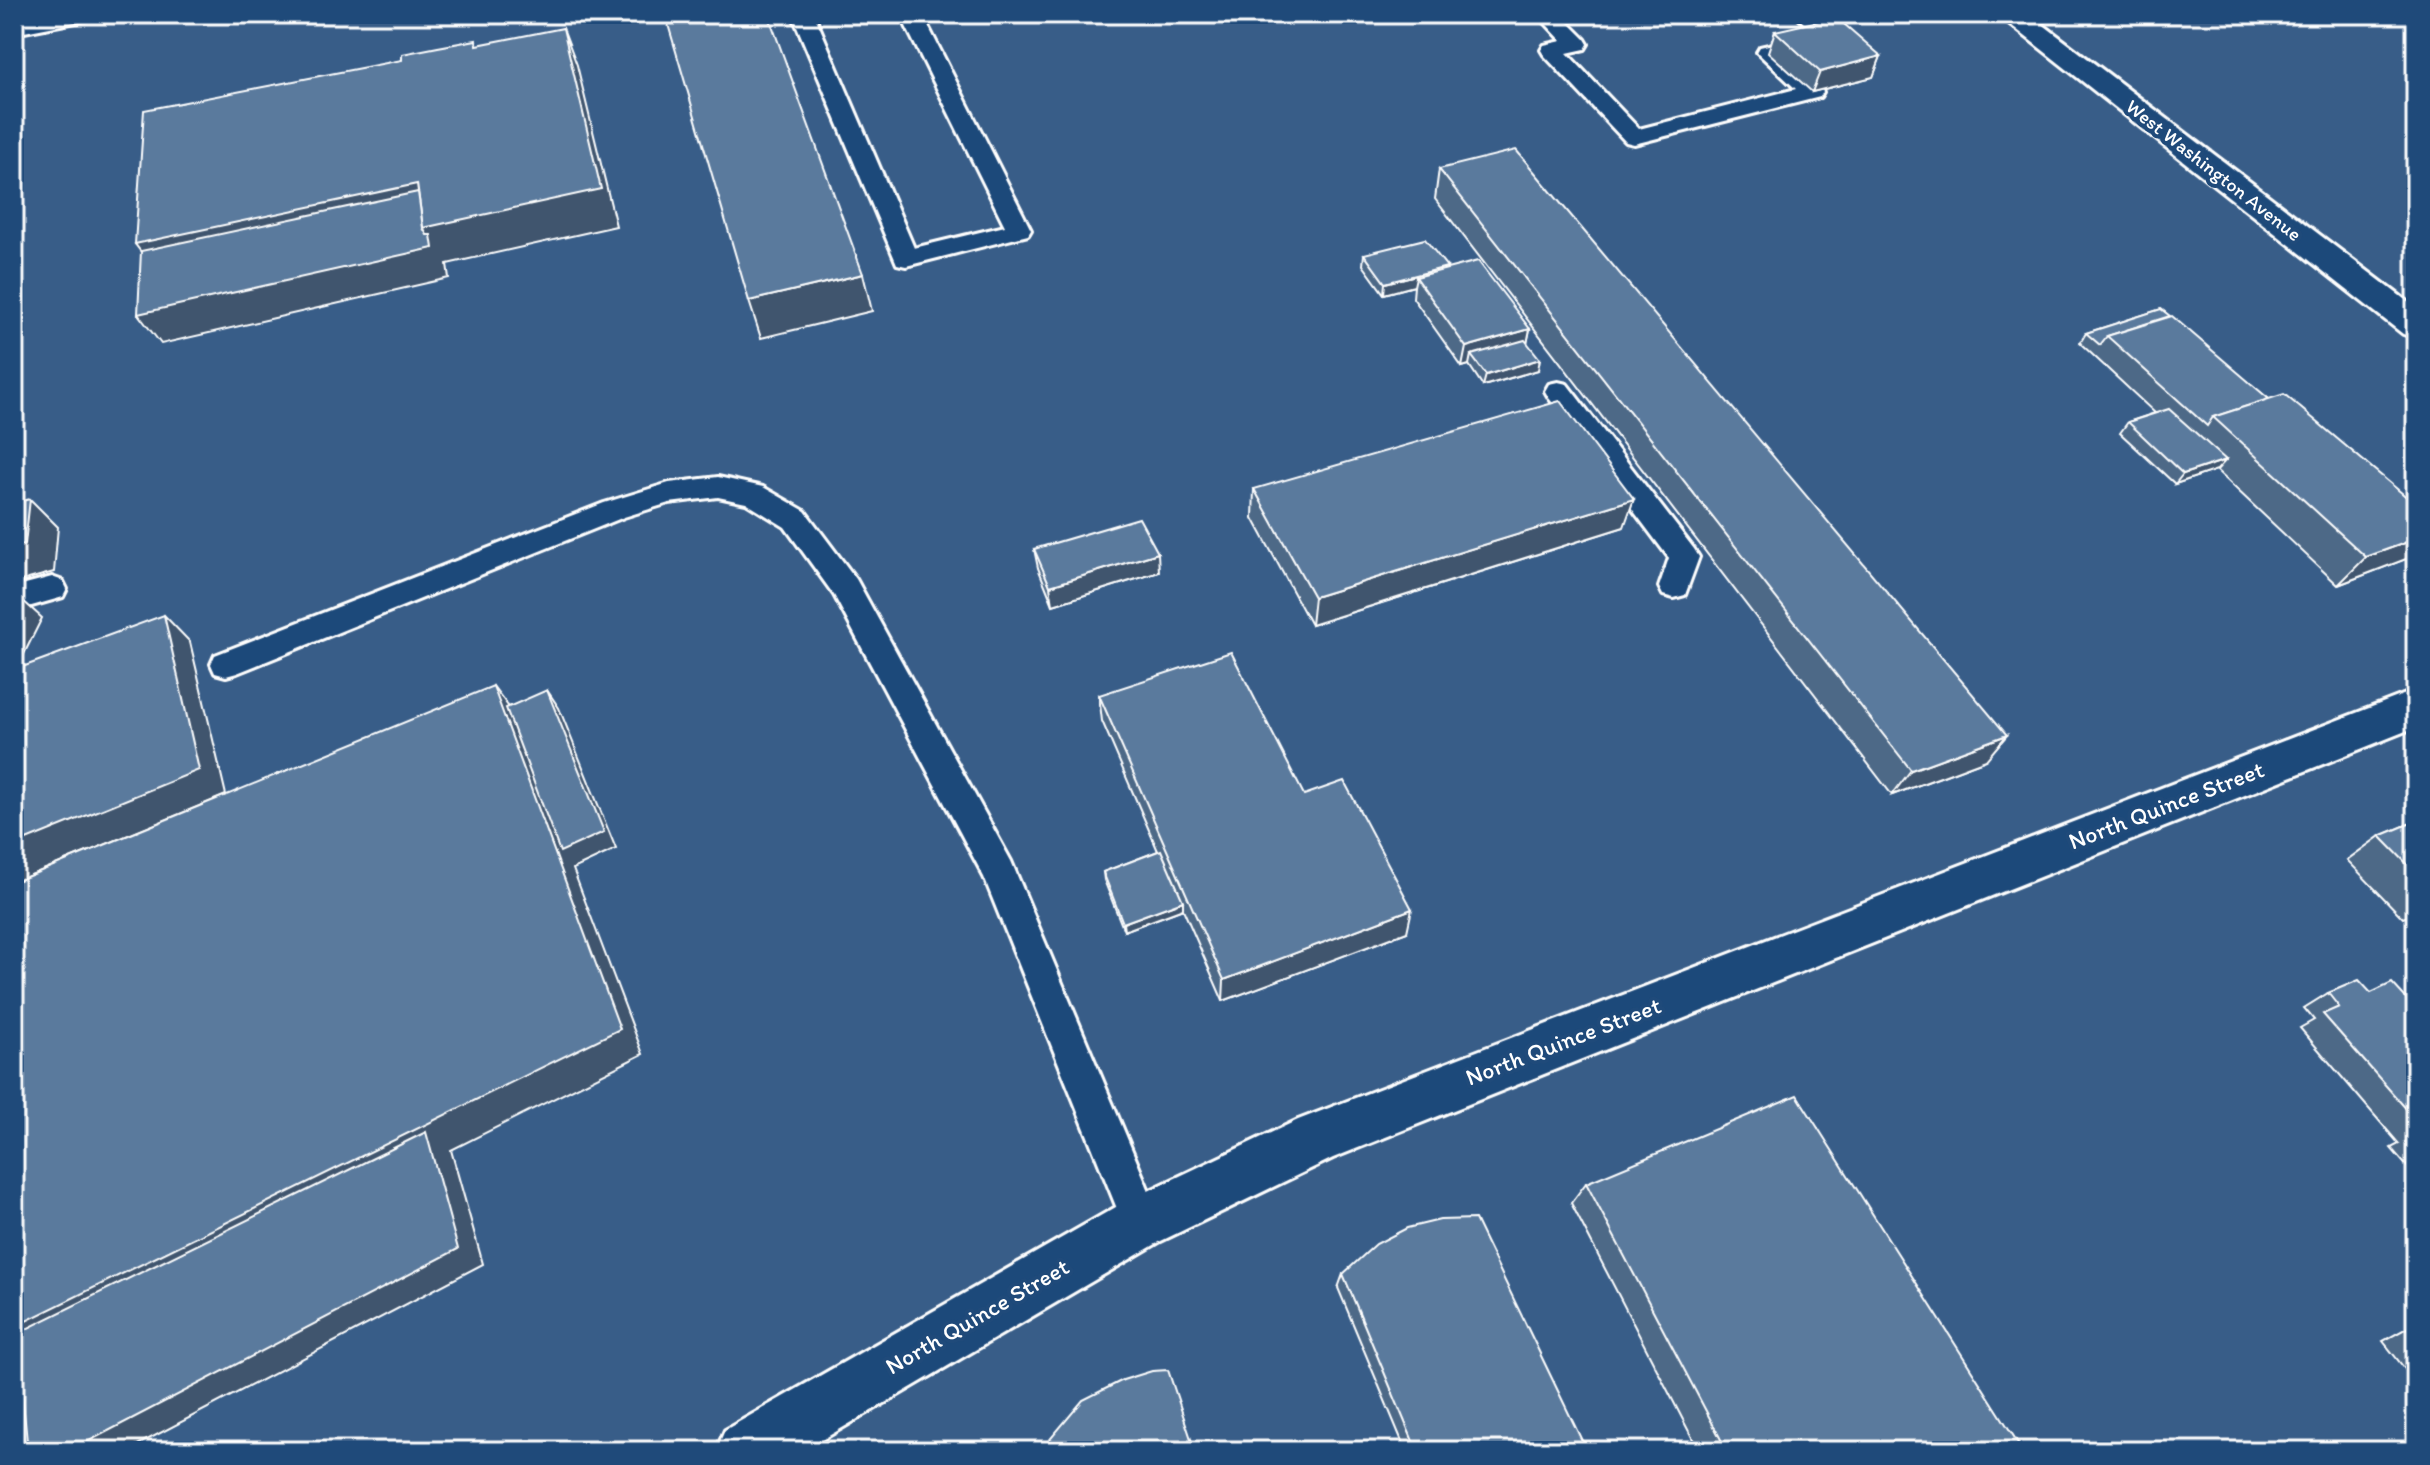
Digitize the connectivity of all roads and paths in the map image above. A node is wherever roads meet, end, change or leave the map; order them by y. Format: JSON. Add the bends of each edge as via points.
{"nodes":[{"id":1,"x":76,"y":14,"type":"edge"},
{"id":2,"x":803,"y":14,"type":"edge"},
{"id":3,"x":911,"y":14,"type":"edge"},
{"id":4,"x":1548,"y":14,"type":"edge"},
{"id":5,"x":1805,"y":14,"type":"edge"},
{"id":6,"x":2011,"y":14,"type":"edge"},
{"id":7,"x":14,"y":25,"type":"edge"},
{"id":8,"x":2416,"y":326,"type":"edge"},
{"id":9,"x":1558,"y":391,"type":"dead end"},
{"id":10,"x":1674,"y":587,"type":"dead end"},
{"id":11,"x":52,"y":589,"type":"dead end"},
{"id":12,"x":14,"y":599,"type":"edge"},
{"id":13,"x":226,"y":664,"type":"dead end"},
{"id":14,"x":2416,"y":708,"type":"edge"},
{"id":15,"x":1142,"y":1222,"type":"junction"},
{"id":16,"x":746,"y":1451,"type":"edge"}],
"edges":[{"from":1,"to":7,"type":"main road"},
{"from":2,"to":3,"type":"lane","via":[[906,258],[1019,230]]},
{"from":4,"to":5,"type":"lane","via":[[1577,44],[1552,50],[1634,137],[1812,92],[1768,52],[1832,37]]},
{"from":6,"to":8,"type":"main road","name":"West Washington Avenue"},
{"from":9,"to":10,"type":"lane","via":[[1684,557]]},
{"from":11,"to":12,"type":"lane"},
{"from":13,"to":15,"type":"lane","via":[[669,493],[718,487],[753,494],[795,519],[845,587],[999,872]]},
{"from":14,"to":15,"type":"main road","name":"North Quince Street","via":[[1332,1132]]},
{"from":15,"to":16,"type":"main road","name":"North Quince Street"}]}
